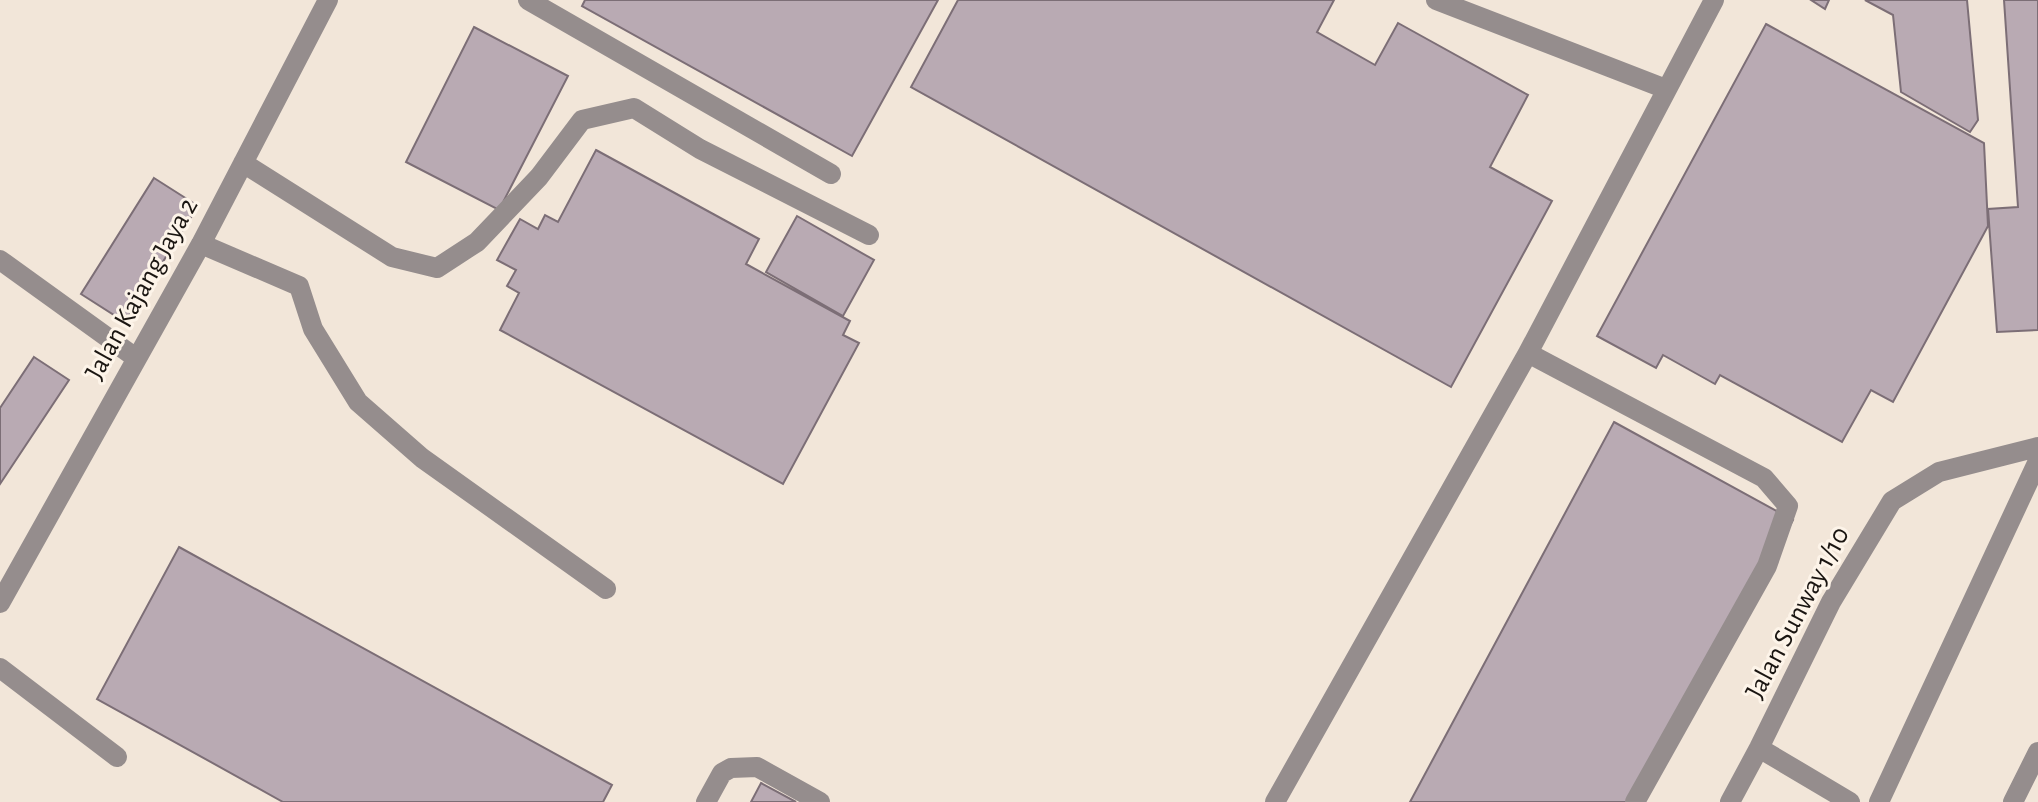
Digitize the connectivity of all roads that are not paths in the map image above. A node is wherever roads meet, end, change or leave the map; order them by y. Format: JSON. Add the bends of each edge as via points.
{"nodes":[{"id":1,"x":328,"y":0,"type":"edge"},
{"id":2,"x":528,"y":0,"type":"edge"},
{"id":3,"x":1436,"y":0,"type":"edge"},
{"id":4,"x":1714,"y":0,"type":"edge"},
{"id":5,"x":1666,"y":89,"type":"junction"},
{"id":6,"x":243,"y":163,"type":"junction"},
{"id":7,"x":831,"y":174,"type":"dead end"},
{"id":8,"x":869,"y":235,"type":"dead end"},
{"id":9,"x":201,"y":244,"type":"junction"},
{"id":10,"x":0,"y":260,"type":"edge"},
{"id":11,"x":1528,"y":353,"type":"junction"},
{"id":12,"x":136,"y":358,"type":"junction"},
{"id":13,"x":2038,"y":447,"type":"edge"},
{"id":14,"x":2038,"y":461,"type":"edge"},
{"id":15,"x":606,"y":589,"type":"dead end"},
{"id":16,"x":0,"y":603,"type":"edge"},
{"id":17,"x":0,"y":668,"type":"edge"},
{"id":18,"x":1759,"y":748,"type":"junction"},
{"id":19,"x":2038,"y":752,"type":"edge"},
{"id":20,"x":117,"y":757,"type":"dead end"},
{"id":21,"x":706,"y":802,"type":"edge"},
{"id":22,"x":820,"y":802,"type":"edge"},
{"id":23,"x":1275,"y":802,"type":"edge"},
{"id":24,"x":1635,"y":802,"type":"edge"},
{"id":25,"x":1730,"y":802,"type":"edge"},
{"id":26,"x":1850,"y":802,"type":"edge"},
{"id":27,"x":1879,"y":802,"type":"edge"},
{"id":28,"x":2013,"y":802,"type":"edge"}],
"edges":[{"from":1,"to":6,"type":"street","name":"Jalan Kajang Jaya 2"},
{"from":2,"to":7,"type":"street"},
{"from":3,"to":5,"type":"street"},
{"from":4,"to":5,"type":"street"},
{"from":5,"to":11,"type":"street"},
{"from":6,"to":8,"type":"street","via":[[392,257],[437,268],[477,242],[539,177],[582,120],[634,108],[700,149]]},
{"from":6,"to":9,"type":"street","name":"Jalan Kajang Jaya 2"},
{"from":9,"to":12,"type":"street","name":"Jalan Kajang Jaya 2"},
{"from":9,"to":15,"type":"street","via":[[299,286],[313,329],[358,402],[422,458]]},
{"from":10,"to":12,"type":"street"},
{"from":11,"to":23,"type":"street"},
{"from":11,"to":24,"type":"street","via":[[1764,478],[1788,506],[1767,566]]},
{"from":12,"to":16,"type":"street","name":"Jalan Kajang Jaya 2"},
{"from":13,"to":18,"type":"street","name":"Jalan Sunway 1/10","via":[[1939,472],[1892,501],[1831,602]]},
{"from":14,"to":27,"type":"street"},
{"from":17,"to":20,"type":"street"},
{"from":18,"to":25,"type":"street","name":"Jalan Sunway 1/10"},
{"from":18,"to":26,"type":"street"},
{"from":19,"to":28,"type":"street"},
{"from":21,"to":22,"type":"street","via":[[722,773],[757,767]]}]}
